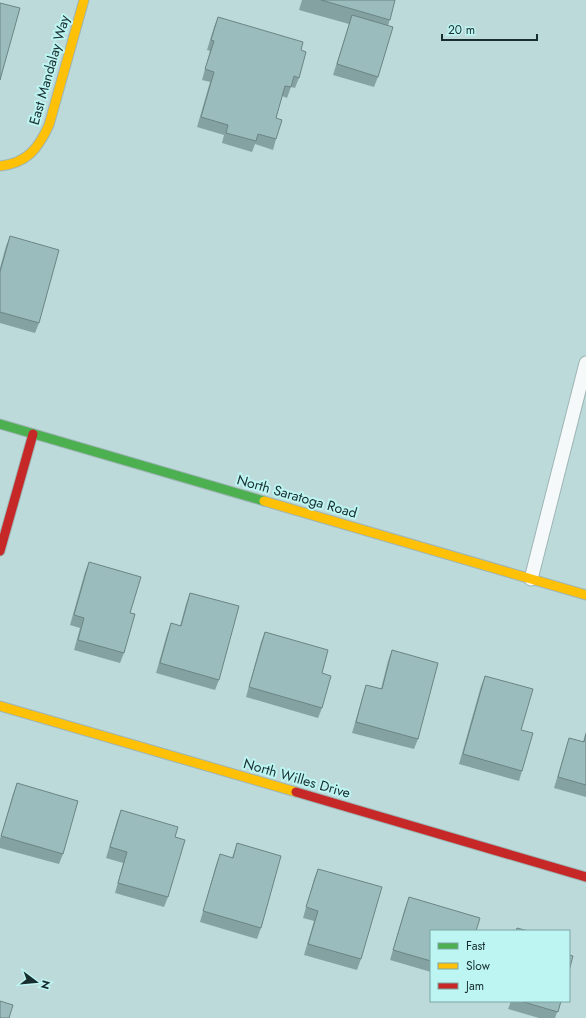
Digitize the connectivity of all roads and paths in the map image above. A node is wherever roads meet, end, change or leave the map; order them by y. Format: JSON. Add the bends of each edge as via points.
{"nodes":[{"id":1,"x":84,"y":0,"type":"edge"},
{"id":2,"x":0,"y":166,"type":"edge"},
{"id":3,"x":586,"y":362,"type":"edge"},
{"id":4,"x":0,"y":424,"type":"edge"},
{"id":5,"x":34,"y":434,"type":"junction"},
{"id":6,"x":0,"y":551,"type":"edge"},
{"id":7,"x":531,"y":579,"type":"junction"},
{"id":8,"x":586,"y":595,"type":"edge"},
{"id":9,"x":0,"y":706,"type":"edge"},
{"id":10,"x":586,"y":877,"type":"edge"}],
"edges":[{"from":1,"to":2,"type":"street","name":"East Mandalay Way","via":[[43,140],[33,152],[20,161]]},
{"from":3,"to":7,"type":"lane"},
{"from":4,"to":5,"type":"street","name":"North Saratoga Road"},
{"from":5,"to":6,"type":"street"},
{"from":5,"to":7,"type":"street","name":"North Saratoga Road"},
{"from":7,"to":8,"type":"street","name":"North Saratoga Road"},
{"from":9,"to":10,"type":"street","name":"North Willes Drive"}]}
